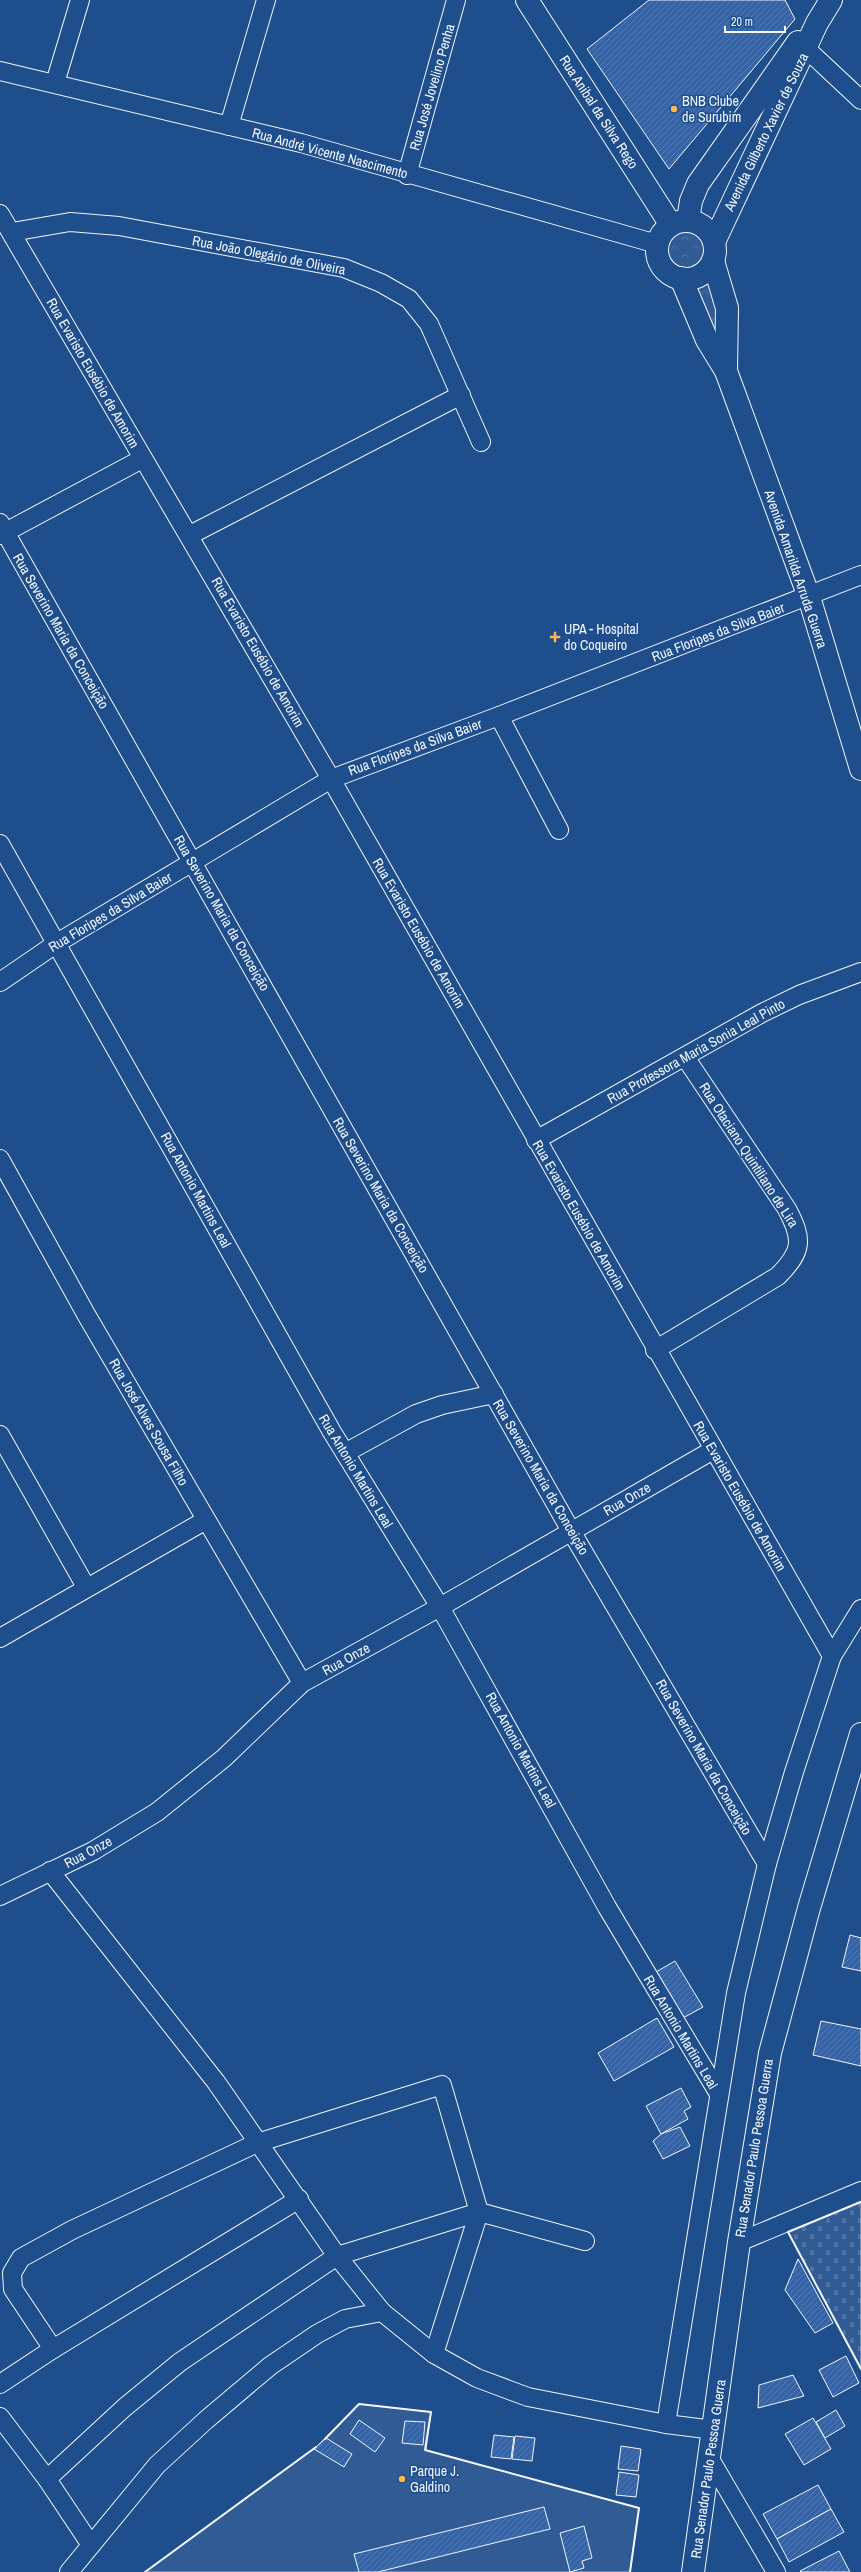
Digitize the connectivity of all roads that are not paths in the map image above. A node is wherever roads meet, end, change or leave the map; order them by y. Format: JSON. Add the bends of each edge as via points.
{"nodes":[{"id":1,"x":80,"y":0,"type":"edge"},
{"id":2,"x":266,"y":0,"type":"edge"},
{"id":3,"x":456,"y":0,"type":"edge"},
{"id":4,"x":527,"y":0,"type":"edge"},
{"id":5,"x":832,"y":0,"type":"edge"},
{"id":6,"x":802,"y":44,"type":"junction"},
{"id":7,"x":0,"y":71,"type":"edge"},
{"id":8,"x":55,"y":83,"type":"junction"},
{"id":9,"x":861,"y":100,"type":"edge"},
{"id":10,"x":229,"y":126,"type":"junction"},
{"id":11,"x":407,"y":175,"type":"junction"},
{"id":12,"x":0,"y":214,"type":"edge"},
{"id":13,"x":679,"y":223,"type":"junction"},
{"id":14,"x":12,"y":232,"type":"junction"},
{"id":15,"x":657,"y":244,"type":"junction"},
{"id":16,"x":713,"y":251,"type":"junction"},
{"id":17,"x":681,"y":278,"type":"junction"},
{"id":18,"x":726,"y":371,"type":"junction"},
{"id":19,"x":460,"y":395,"type":"junction"},
{"id":20,"x":481,"y":442,"type":"dead end"},
{"id":21,"x":142,"y":459,"type":"junction"},
{"id":22,"x":2,"y":530,"type":"edge"},
{"id":23,"x":190,"y":535,"type":"junction"},
{"id":24,"x":861,"y":575,"type":"edge"},
{"id":25,"x":809,"y":597,"type":"junction"},
{"id":26,"x":499,"y":716,"type":"junction"},
{"id":27,"x":861,"y":769,"type":"edge"},
{"id":28,"x":331,"y":778,"type":"junction"},
{"id":29,"x":559,"y":830,"type":"dead end"},
{"id":30,"x":0,"y":844,"type":"edge"},
{"id":31,"x":193,"y":862,"type":"junction"},
{"id":32,"x":57,"y":943,"type":"junction"},
{"id":33,"x":861,"y":972,"type":"edge"},
{"id":34,"x":0,"y":982,"type":"edge"},
{"id":35,"x":685,"y":1057,"type":"junction"},
{"id":36,"x":536,"y":1140,"type":"junction"},
{"id":37,"x":0,"y":1159,"type":"edge"},
{"id":38,"x":655,"y":1350,"type":"junction"},
{"id":39,"x":494,"y":1394,"type":"junction"},
{"id":40,"x":0,"y":1435,"type":"edge"},
{"id":41,"x":713,"y":1450,"type":"junction"},
{"id":42,"x":345,"y":1453,"type":"junction"},
{"id":43,"x":206,"y":1520,"type":"junction"},
{"id":44,"x":571,"y":1531,"type":"junction"},
{"id":45,"x":86,"y":1587,"type":"junction"},
{"id":46,"x":440,"y":1607,"type":"junction"},
{"id":47,"x":861,"y":1609,"type":"edge"},
{"id":48,"x":0,"y":1638,"type":"edge"},
{"id":49,"x":832,"y":1656,"type":"junction"},
{"id":50,"x":302,"y":1683,"type":"junction"},
{"id":51,"x":861,"y":1734,"type":"edge"},
{"id":52,"x":767,"y":1864,"type":"junction"},
{"id":53,"x":50,"y":1871,"type":"junction"},
{"id":54,"x":0,"y":1896,"type":"edge"},
{"id":55,"x":718,"y":2094,"type":"junction"},
{"id":56,"x":257,"y":2143,"type":"junction"},
{"id":57,"x":861,"y":2191,"type":"edge"},
{"id":58,"x":299,"y":2199,"type":"junction"},
{"id":59,"x":479,"y":2212,"type":"junction"},
{"id":60,"x":585,"y":2241,"type":"dead end"},
{"id":61,"x":739,"y":2242,"type":"junction"},
{"id":62,"x":338,"y":2256,"type":"junction"},
{"id":63,"x":382,"y":2312,"type":"junction"},
{"id":64,"x":54,"y":2349,"type":"junction"},
{"id":65,"x":434,"y":2354,"type":"junction"},
{"id":66,"x":0,"y":2384,"type":"edge"},
{"id":67,"x":0,"y":2417,"type":"edge"},
{"id":68,"x":666,"y":2424,"type":"junction"},
{"id":69,"x":714,"y":2430,"type":"junction"},
{"id":70,"x":710,"y":2459,"type":"junction"},
{"id":71,"x":47,"y":2480,"type":"junction"},
{"id":72,"x":91,"y":2545,"type":"junction"},
{"id":73,"x":69,"y":2572,"type":"edge"},
{"id":74,"x":693,"y":2572,"type":"edge"},
{"id":75,"x":776,"y":2572,"type":"edge"}],
"edges":[{"from":1,"to":8,"type":"street"},
{"from":2,"to":10,"type":"street"},
{"from":3,"to":11,"type":"street","name":"Rua José Jovelino Penha"},
{"from":4,"to":13,"type":"main road","name":"Rua Anibal da Silva Rego"},
{"from":5,"to":6,"type":"main road","name":"Avenida Gilberto Xavier de Souza"},
{"from":6,"to":9,"type":"street"},
{"from":6,"to":13,"type":"main road","name":"Avenida Gilberto Xavier de Souza","via":[[698,184]]},
{"from":6,"to":16,"type":"main road","name":"Avenida Gilberto Xavier de Souza"},
{"from":7,"to":8,"type":"street","name":"Rua André Vicente Nascimento"},
{"from":8,"to":10,"type":"street","name":"Rua André Vicente Nascimento"},
{"from":10,"to":11,"type":"street","name":"Rua André Vicente Nascimento","via":[[301,143]]},
{"from":11,"to":15,"type":"street","name":"Rua André Vicente Nascimento"},
{"from":12,"to":14,"type":"street","name":"Rua Evaristo Eusébio de Amorim"},
{"from":13,"to":15,"type":"main road","via":[[664,230]]},
{"from":13,"to":16,"type":"main road","via":[[704,227]]},
{"from":14,"to":19,"type":"street","name":"Rua João Olegário de Oliveira","via":[[70,222],[119,226],[344,268],[381,283],[409,299],[429,324]]},
{"from":14,"to":21,"type":"street","name":"Rua Evaristo Eusébio de Amorim"},
{"from":15,"to":17,"type":"main road","via":[[659,262],[668,273]]},
{"from":16,"to":17,"type":"main road","via":[[700,275]]},
{"from":16,"to":18,"type":"main road","via":[[727,308]]},
{"from":17,"to":18,"type":"main road","via":[[707,340]]},
{"from":18,"to":25,"type":"main road","name":"Avenida Amarilda Arruda Guerra"},
{"from":19,"to":20,"type":"street","name":"Rua João Olegário de Oliveira"},
{"from":19,"to":23,"type":"street"},
{"from":21,"to":22,"type":"street"},
{"from":21,"to":23,"type":"street","name":"Rua Evaristo Eusébio de Amorim"},
{"from":22,"to":31,"type":"street","name":"Rua Severino Maria da Conceição"},
{"from":23,"to":28,"type":"street","name":"Rua Evaristo Eusébio de Amorim"},
{"from":24,"to":25,"type":"street","name":"Rua Floripes da Silva Baier"},
{"from":25,"to":26,"type":"street","name":"Rua Floripes da Silva Baier"},
{"from":25,"to":27,"type":"main road","name":"Avenida Amarilda Arruda Guerra"},
{"from":26,"to":28,"type":"street","name":"Rua Floripes da Silva Baier"},
{"from":26,"to":29,"type":"street"},
{"from":28,"to":31,"type":"street","name":"Rua Floripes da Silva Baier"},
{"from":28,"to":36,"type":"street","name":"Rua Evaristo Eusébio de Amorim"},
{"from":30,"to":32,"type":"street","name":"Rua Antonio Martins Leal"},
{"from":31,"to":32,"type":"street","name":"Rua Floripes da Silva Baier"},
{"from":31,"to":39,"type":"street","name":"Rua Severino Maria da Conceição"},
{"from":32,"to":34,"type":"street","name":"Rua Floripes da Silva Baier"},
{"from":32,"to":42,"type":"street","name":"Rua Antonio Martins Leal"},
{"from":33,"to":35,"type":"street","name":"Rua Professora Maria Sonia Leal Pinto","via":[[799,995]]},
{"from":35,"to":36,"type":"street","name":"Rua Professora Maria Sonia Leal Pinto"},
{"from":35,"to":38,"type":"street","name":"Rua Otaciano Quintiliano de Lira","via":[[787,1209],[798,1229],[798,1246],[790,1264],[778,1276]]},
{"from":36,"to":38,"type":"street","name":"Rua Evaristo Eusébio de Amorim"},
{"from":37,"to":43,"type":"street","name":"Rua José Alves Sousa Filho","via":[[87,1316]]},
{"from":38,"to":41,"type":"street","name":"Rua Evaristo Eusébio de Amorim"},
{"from":39,"to":42,"type":"street","via":[[442,1405],[416,1414]]},
{"from":39,"to":44,"type":"street","name":"Rua Severino Maria da Conceição"},
{"from":40,"to":45,"type":"street"},
{"from":41,"to":44,"type":"street","name":"Rua Onze"},
{"from":41,"to":49,"type":"street","name":"Rua Evaristo Eusébio de Amorim"},
{"from":42,"to":46,"type":"street","name":"Rua Antonio Martins Leal"},
{"from":43,"to":45,"type":"street"},
{"from":43,"to":50,"type":"street","name":"Rua José Alves Sousa Filho"},
{"from":44,"to":46,"type":"street","name":"Rua Onze"},
{"from":44,"to":52,"type":"street","name":"Rua Severino Maria da Conceição"},
{"from":45,"to":48,"type":"street"},
{"from":46,"to":50,"type":"street","name":"Rua Onze"},
{"from":46,"to":55,"type":"street","name":"Rua Antonio Martins Leal","via":[[607,1907]]},
{"from":47,"to":49,"type":"street"},
{"from":49,"to":52,"type":"street"},
{"from":50,"to":53,"type":"street","name":"Rua Onze","via":[[224,1758],[157,1812],[93,1851]]},
{"from":51,"to":61,"type":"main road","name":"Rua Senador Paulo Pessoa Guerra","via":[[809,1908],[770,2053]]},
{"from":52,"to":55,"type":"street","via":[[736,1993]]},
{"from":53,"to":54,"type":"street","name":"Rua Onze"},
{"from":53,"to":56,"type":"street","via":[[216,2082]]},
{"from":55,"to":68,"type":"street"},
{"from":56,"to":58,"type":"street"},
{"from":56,"to":59,"type":"street","via":[[442,2084]]},
{"from":56,"to":64,"type":"street","via":[[72,2230],[21,2258],[12,2273],[13,2289]]},
{"from":57,"to":61,"type":"street"},
{"from":58,"to":62,"type":"street"},
{"from":58,"to":64,"type":"street"},
{"from":59,"to":60,"type":"street"},
{"from":59,"to":62,"type":"street"},
{"from":59,"to":65,"type":"street"},
{"from":61,"to":69,"type":"main road","name":"Rua Senador Paulo Pessoa Guerra"},
{"from":62,"to":63,"type":"street"},
{"from":62,"to":71,"type":"street","via":[[180,2362],[113,2417]]},
{"from":63,"to":65,"type":"street"},
{"from":63,"to":72,"type":"street","via":[[345,2319],[317,2334],[270,2366],[157,2464]]},
{"from":64,"to":66,"type":"street"},
{"from":65,"to":68,"type":"street","via":[[477,2378],[528,2397]]},
{"from":67,"to":71,"type":"street"},
{"from":68,"to":69,"type":"street"},
{"from":69,"to":70,"type":"main road","name":"Rua Senador Paulo Pessoa Guerra"},
{"from":70,"to":74,"type":"main road","name":"Rua Senador Paulo Pessoa Guerra"},
{"from":70,"to":75,"type":"street"},
{"from":71,"to":72,"type":"street"},
{"from":72,"to":73,"type":"street"}]}
